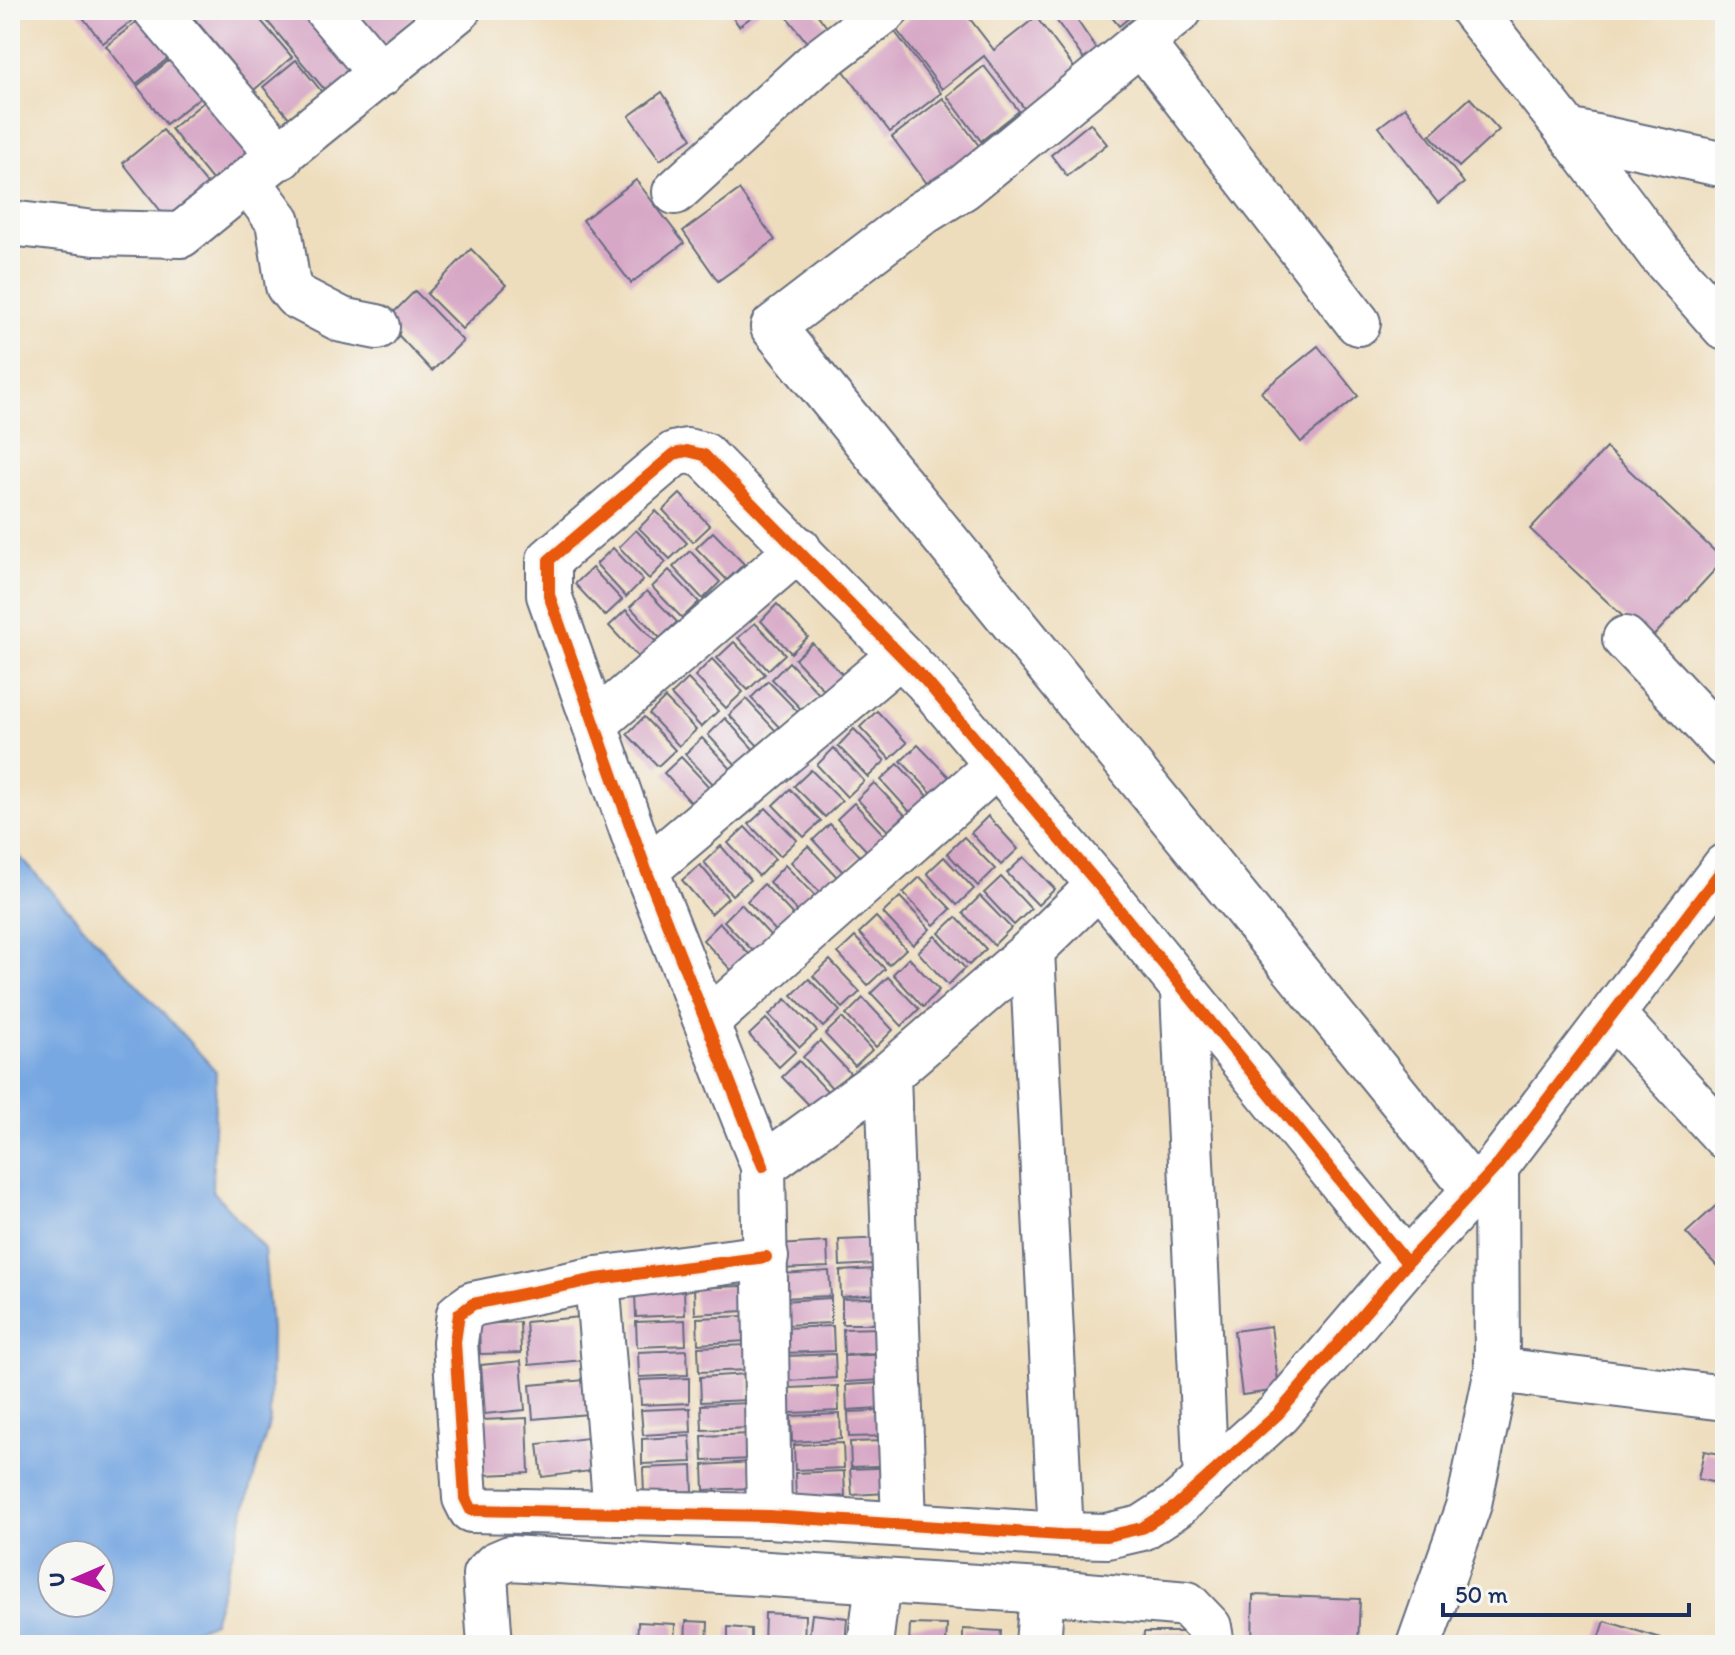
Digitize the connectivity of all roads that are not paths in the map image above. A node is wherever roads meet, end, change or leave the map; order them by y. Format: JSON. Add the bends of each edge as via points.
{"nodes":[{"id":1,"x":156,"y":10,"type":"edge"},
{"id":2,"x":327,"y":10,"type":"edge"},
{"id":3,"x":458,"y":10,"type":"edge"},
{"id":4,"x":886,"y":10,"type":"edge"},
{"id":5,"x":1180,"y":10,"type":"edge"},
{"id":6,"x":1473,"y":10,"type":"edge"},
{"id":7,"x":1141,"y":42,"type":"junction"},
{"id":8,"x":381,"y":74,"type":"junction"},
{"id":9,"x":1568,"y":131,"type":"junction"},
{"id":10,"x":1725,"y":165,"type":"edge"},
{"id":11,"x":265,"y":186,"type":"junction"},
{"id":12,"x":675,"y":192,"type":"dead end"},
{"id":13,"x":10,"y":223,"type":"edge"},
{"id":14,"x":1358,"y":323,"type":"dead end"},
{"id":15,"x":377,"y":327,"type":"dead end"},
{"id":16,"x":1725,"y":328,"type":"edge"},
{"id":17,"x":799,"y":549,"type":"junction"},
{"id":18,"x":1625,"y":639,"type":"dead end"},
{"id":19,"x":900,"y":655,"type":"junction"},
{"id":20,"x":597,"y":722,"type":"junction"},
{"id":21,"x":1725,"y":745,"type":"edge"},
{"id":22,"x":997,"y":765,"type":"junction"},
{"id":23,"x":646,"y":870,"type":"junction"},
{"id":24,"x":1721,"y":881,"type":"edge"},
{"id":25,"x":1099,"y":885,"type":"junction"},
{"id":26,"x":1032,"y":950,"type":"junction"},
{"id":27,"x":1183,"y":992,"type":"junction"},
{"id":28,"x":1613,"y":1015,"type":"junction"},
{"id":29,"x":707,"y":1022,"type":"junction"},
{"id":30,"x":888,"y":1075,"type":"junction"},
{"id":31,"x":1725,"y":1137,"type":"edge"},
{"id":32,"x":763,"y":1166,"type":"junction"},
{"id":33,"x":1485,"y":1178,"type":"junction"},
{"id":34,"x":766,"y":1257,"type":"junction"},
{"id":35,"x":1407,"y":1263,"type":"junction"},
{"id":36,"x":597,"y":1279,"type":"junction"},
{"id":37,"x":1497,"y":1370,"type":"junction"},
{"id":38,"x":1725,"y":1398,"type":"edge"},
{"id":39,"x":1206,"y":1480,"type":"junction"},
{"id":40,"x":616,"y":1513,"type":"junction"},
{"id":41,"x":769,"y":1516,"type":"junction"},
{"id":42,"x":904,"y":1523,"type":"junction"},
{"id":43,"x":1061,"y":1535,"type":"junction"},
{"id":44,"x":878,"y":1582,"type":"junction"},
{"id":45,"x":1042,"y":1591,"type":"junction"},
{"id":46,"x":490,"y":1645,"type":"edge"},
{"id":47,"x":870,"y":1645,"type":"edge"},
{"id":48,"x":1038,"y":1645,"type":"edge"},
{"id":49,"x":1212,"y":1645,"type":"edge"},
{"id":50,"x":1419,"y":1645,"type":"edge"}],
"edges":[{"from":1,"to":11,"type":"street"},
{"from":2,"to":8,"type":"street"},
{"from":3,"to":8,"type":"street"},
{"from":4,"to":12,"type":"street","via":[[814,65]]},
{"from":5,"to":7,"type":"street"},
{"from":6,"to":9,"type":"street"},
{"from":7,"to":14,"type":"street"},
{"from":7,"to":33,"type":"street","via":[[964,187],[919,215],[773,327]]},
{"from":8,"to":11,"type":"street"},
{"from":9,"to":10,"type":"street"},
{"from":9,"to":16,"type":"street","via":[[1659,253]]},
{"from":11,"to":13,"type":"street","via":[[181,235],[95,233]]},
{"from":11,"to":15,"type":"street","via":[[282,232],[288,286],[296,296],[342,320]]},
{"from":17,"to":19,"type":"street"},
{"from":17,"to":20,"type":"street"},
{"from":17,"to":20,"type":"street","via":[[704,455],[687,451],[674,454],[549,560],[549,595]]},
{"from":18,"to":21,"type":"street"},
{"from":19,"to":22,"type":"street"},
{"from":19,"to":23,"type":"street"},
{"from":20,"to":23,"type":"street"},
{"from":22,"to":25,"type":"street"},
{"from":22,"to":29,"type":"street"},
{"from":23,"to":29,"type":"street"},
{"from":24,"to":28,"type":"street"},
{"from":25,"to":26,"type":"street"},
{"from":25,"to":27,"type":"street"},
{"from":26,"to":30,"type":"street"},
{"from":26,"to":43,"type":"street"},
{"from":27,"to":35,"type":"street"},
{"from":27,"to":39,"type":"street"},
{"from":28,"to":31,"type":"street"},
{"from":28,"to":33,"type":"street"},
{"from":29,"to":32,"type":"street"},
{"from":30,"to":32,"type":"street"},
{"from":30,"to":42,"type":"street"},
{"from":32,"to":34,"type":"street"},
{"from":33,"to":35,"type":"street"},
{"from":33,"to":37,"type":"street"},
{"from":34,"to":36,"type":"street"},
{"from":34,"to":41,"type":"street"},
{"from":35,"to":39,"type":"street","via":[[1278,1414]]},
{"from":36,"to":40,"type":"street"},
{"from":36,"to":40,"type":"street","via":[[473,1304],[459,1314],[455,1342],[465,1498],[471,1510],[485,1513]]},
{"from":37,"to":38,"type":"street"},
{"from":37,"to":50,"type":"street","via":[[1469,1504]]},
{"from":39,"to":43,"type":"street","via":[[1142,1528],[1107,1536]]},
{"from":40,"to":41,"type":"street"},
{"from":41,"to":42,"type":"street"},
{"from":42,"to":43,"type":"street"},
{"from":44,"to":45,"type":"street"},
{"from":44,"to":46,"type":"street","via":[[510,1558],[485,1575]]},
{"from":44,"to":47,"type":"street"},
{"from":45,"to":48,"type":"street"},
{"from":45,"to":49,"type":"street","via":[[1187,1604],[1209,1627]]}]}
